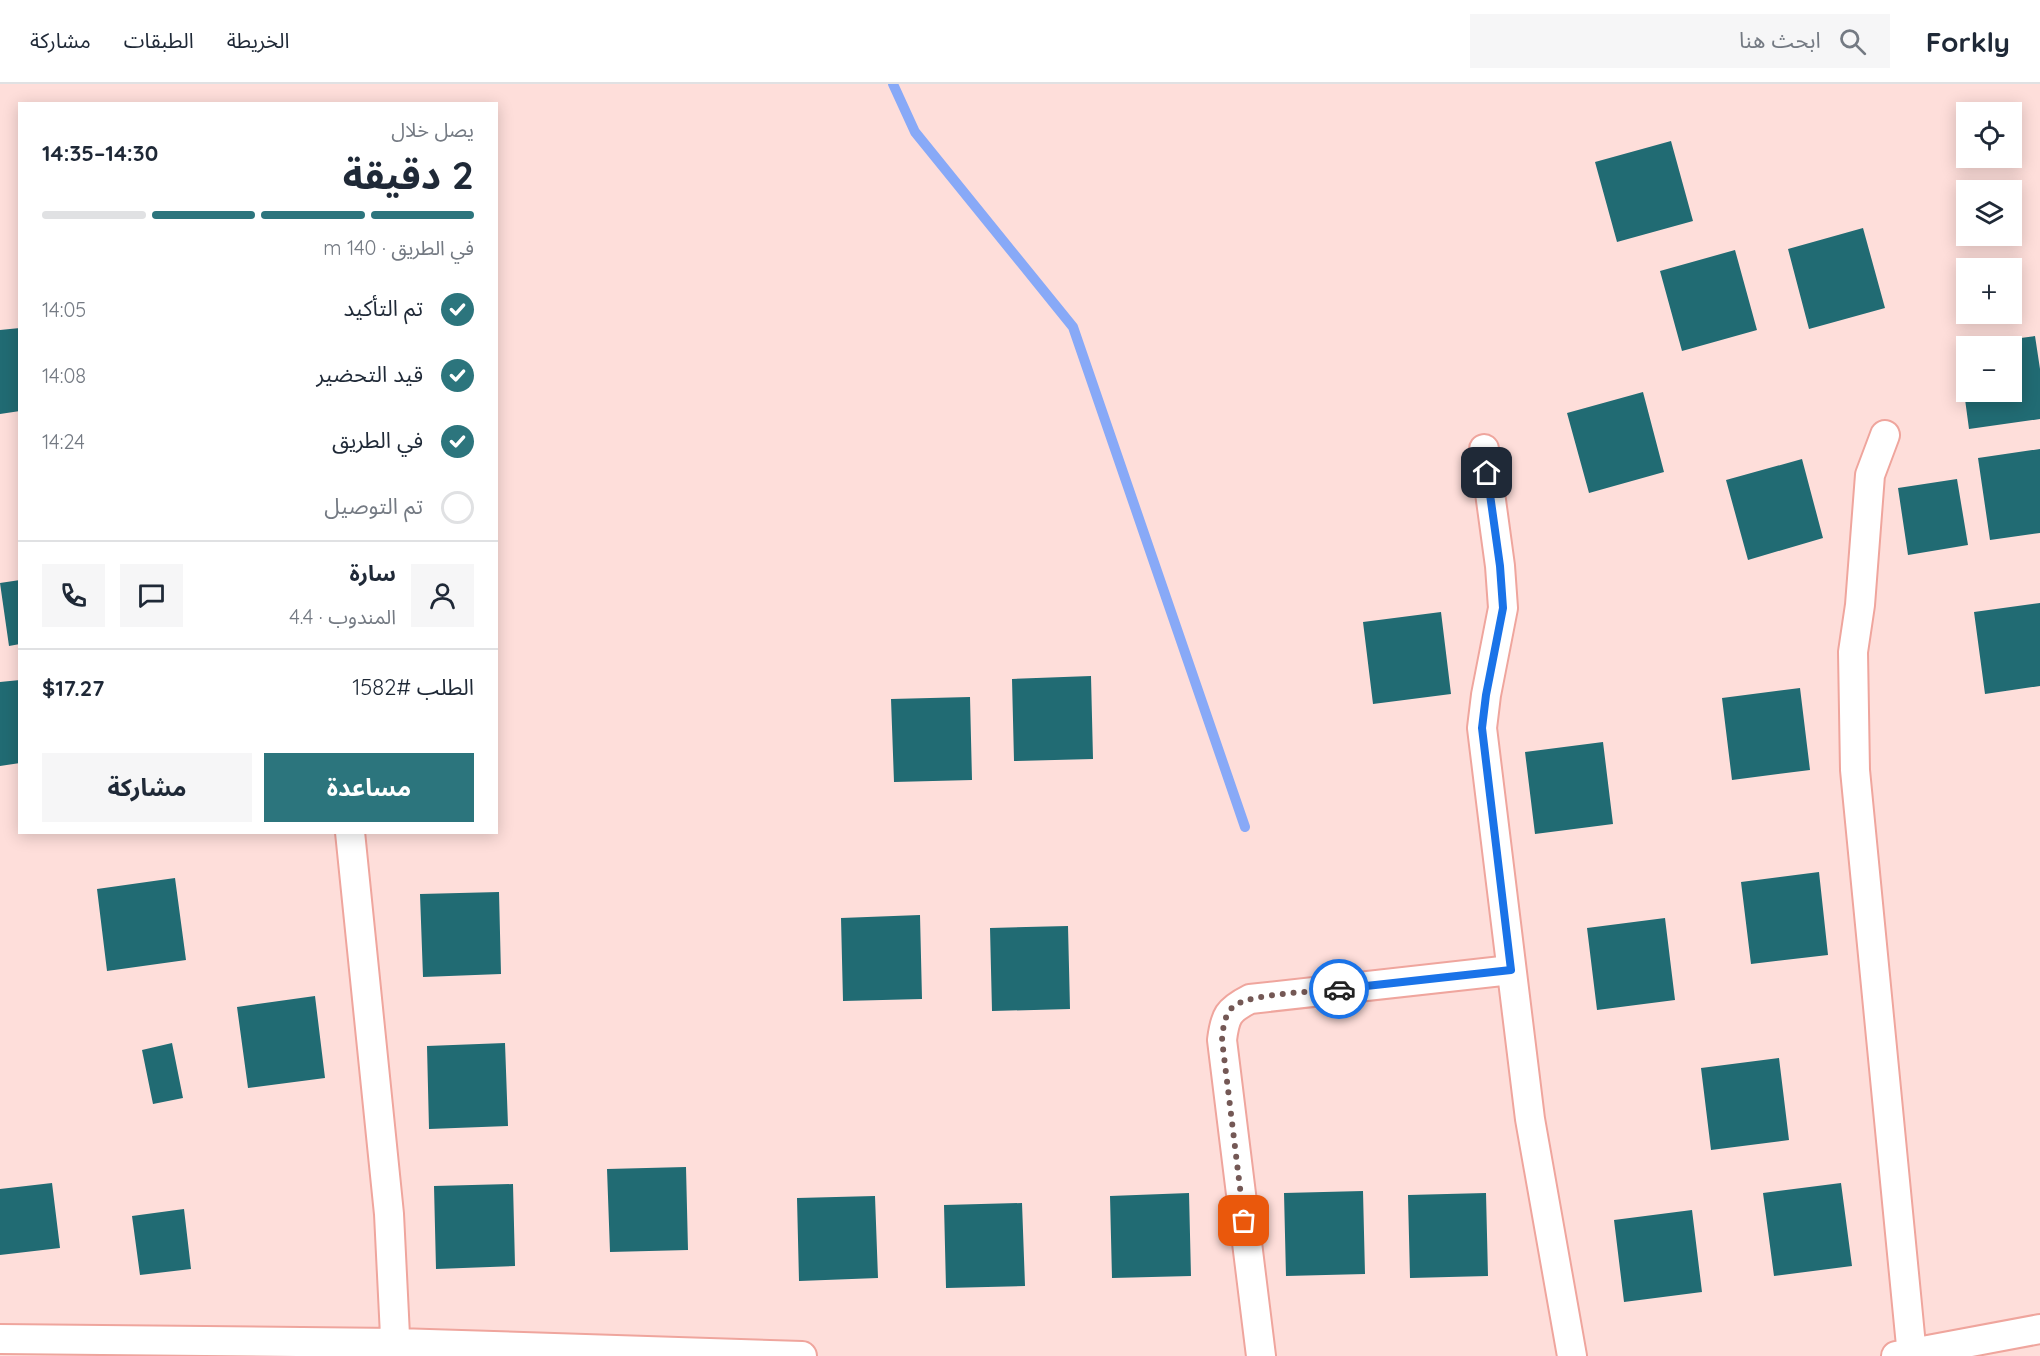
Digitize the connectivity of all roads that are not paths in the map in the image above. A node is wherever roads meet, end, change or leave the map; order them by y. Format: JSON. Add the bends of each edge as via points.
{"nodes":[{"id":1,"x":1885,"y":435,"type":"dead end"},
{"id":2,"x":1484,"y":450,"type":"dead end"},
{"id":3,"x":350,"y":834,"type":"edge"},
{"id":4,"x":1511,"y":970,"type":"junction"},
{"id":5,"x":2040,"y":1329,"type":"edge"},
{"id":6,"x":6,"y":1344,"type":"edge"},
{"id":7,"x":397,"y":1349,"type":"edge"},
{"id":8,"x":1906,"y":1355,"type":"edge"},
{"id":9,"x":802,"y":1356,"type":"edge"},
{"id":10,"x":1261,"y":1356,"type":"edge"},
{"id":11,"x":1572,"y":1356,"type":"edge"}],
"edges":[{"from":1,"to":8,"type":"street","via":[[1870,475],[1853,652],[1855,770]]},
{"from":2,"to":4,"type":"street","via":[[1503,608],[1482,728]]},
{"from":3,"to":7,"type":"street","via":[[388,1214]]},
{"from":4,"to":10,"type":"street","via":[[1250,999],[1233,1007],[1224,1022],[1222,1040]]},
{"from":4,"to":11,"type":"street","via":[[1530,1119]]},
{"from":5,"to":8,"type":"street"},
{"from":6,"to":7,"type":"street"},
{"from":7,"to":9,"type":"street"}]}
